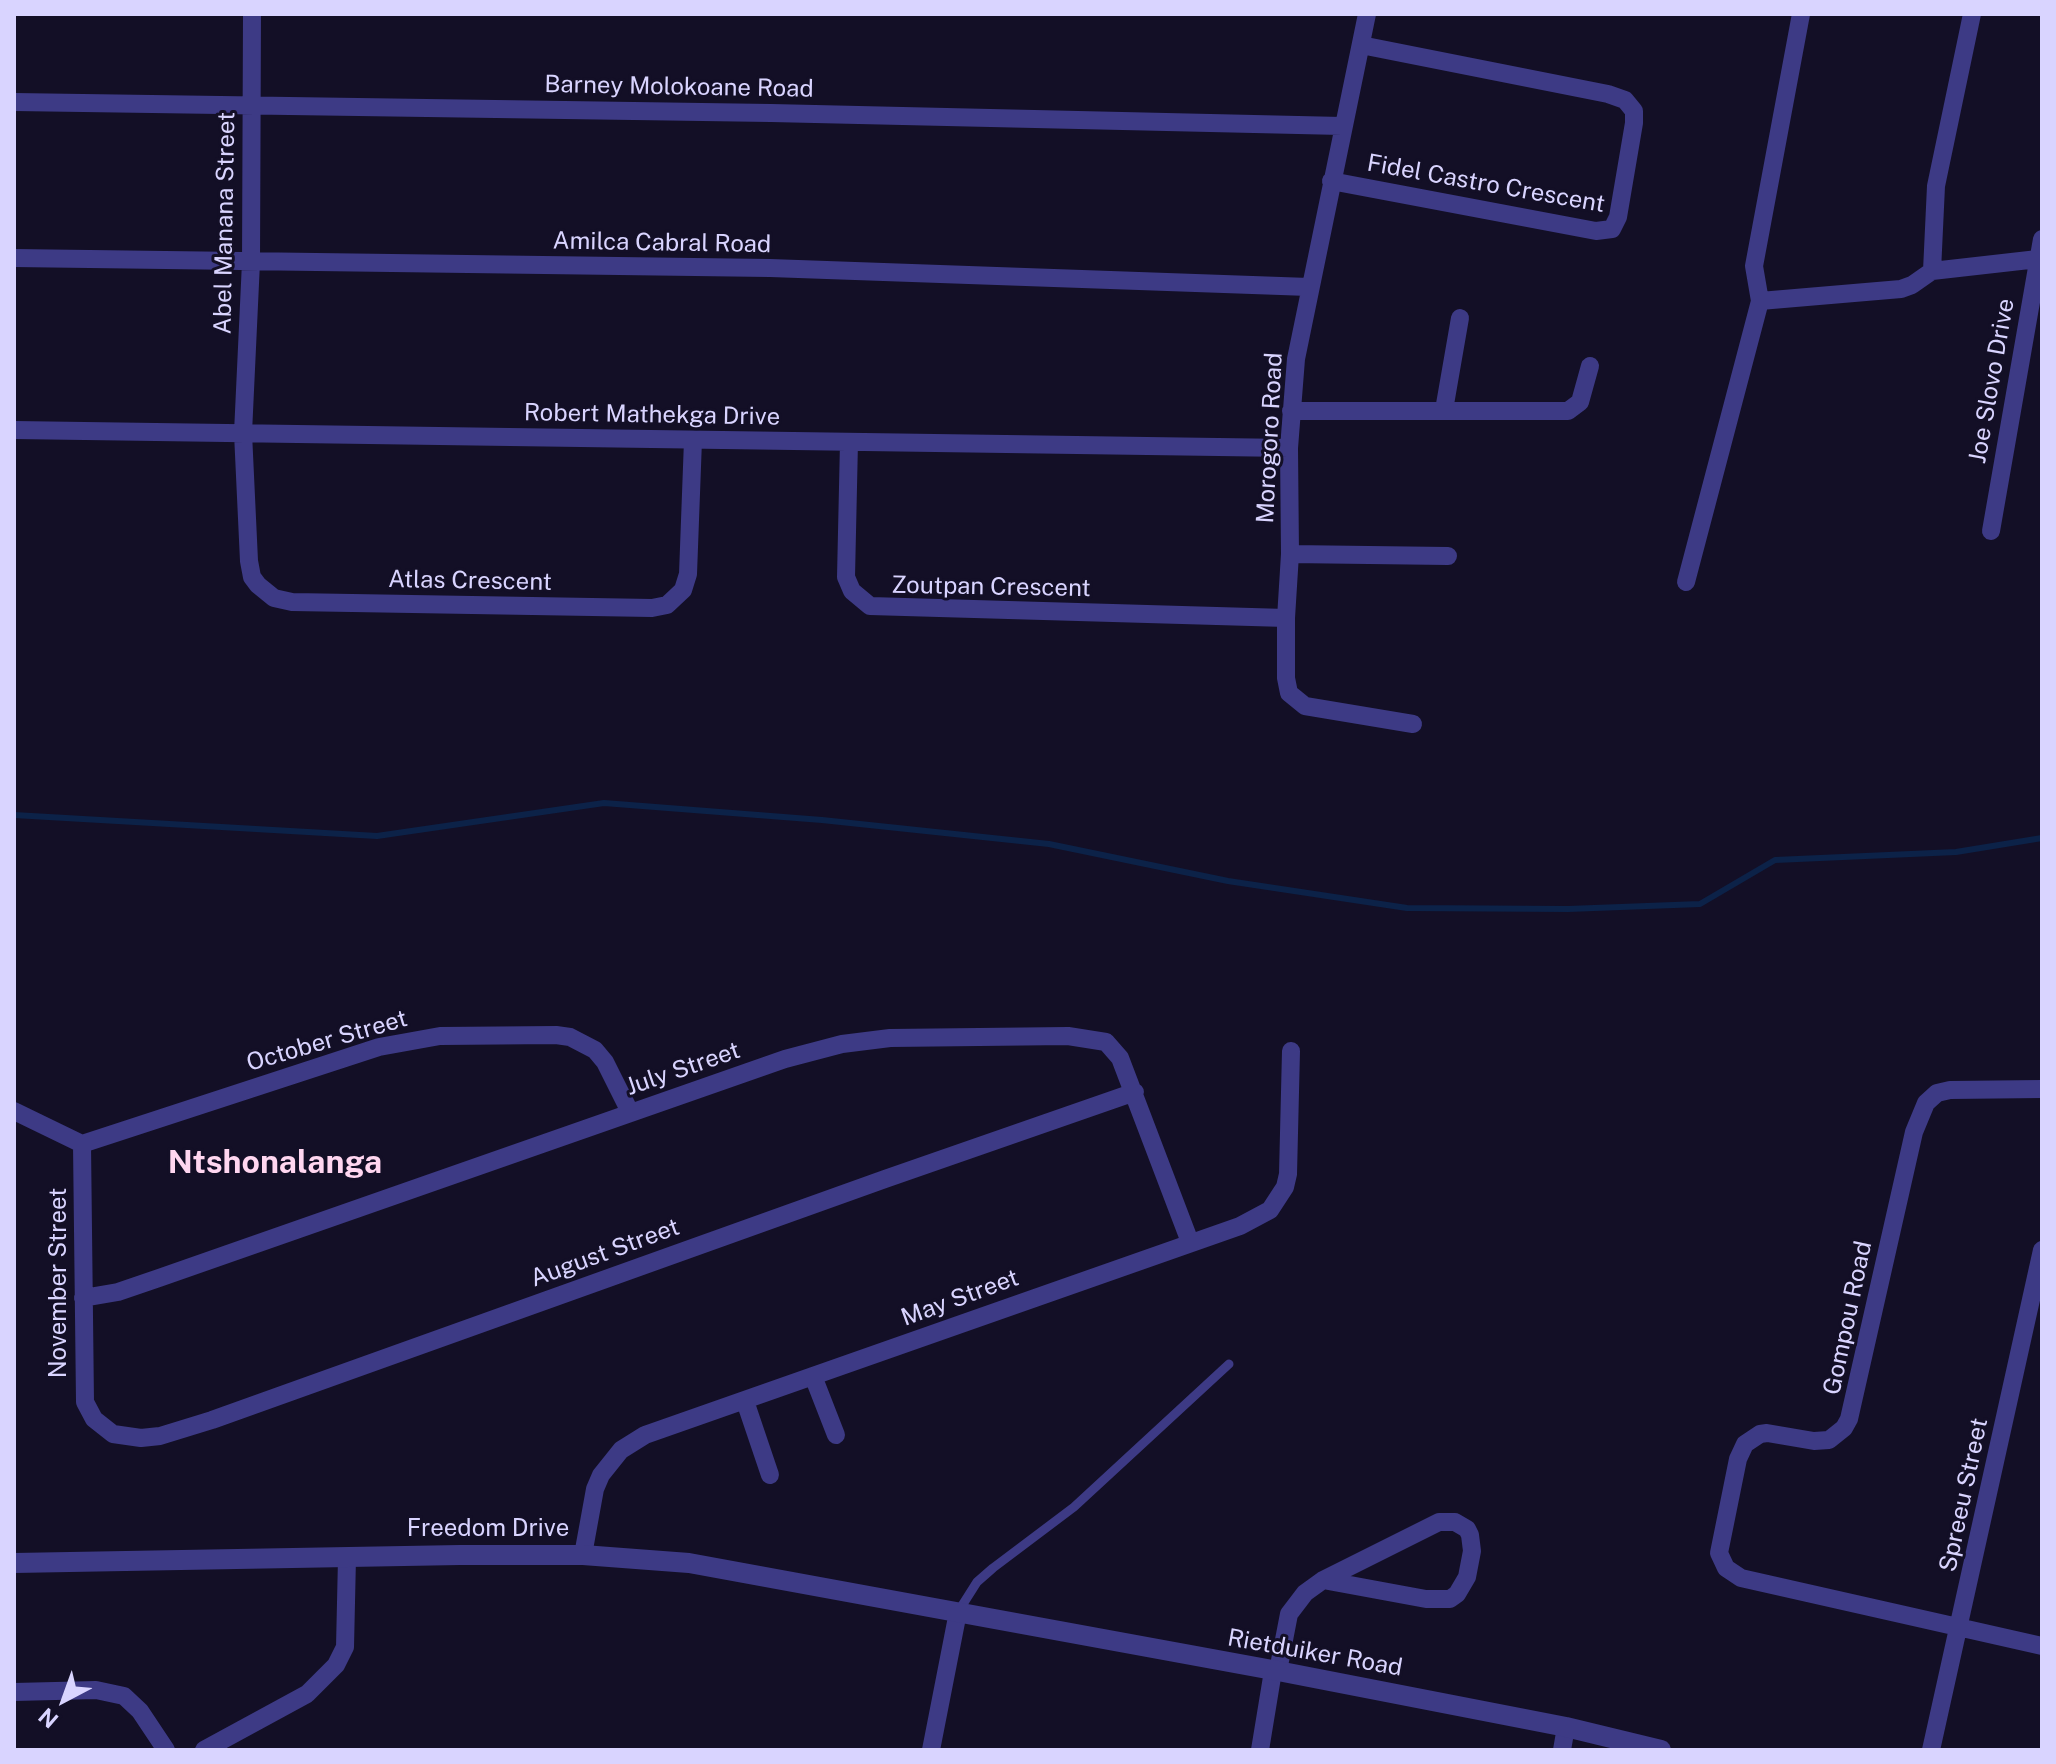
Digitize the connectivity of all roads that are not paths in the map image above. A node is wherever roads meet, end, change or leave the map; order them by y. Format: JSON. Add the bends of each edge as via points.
{"nodes":[{"id":1,"x":252,"y":14,"type":"edge"},
{"id":2,"x":1367,"y":14,"type":"edge"},
{"id":3,"x":1801,"y":14,"type":"edge"},
{"id":4,"x":1972,"y":14,"type":"edge"},
{"id":5,"x":1361,"y":45,"type":"junction"},
{"id":6,"x":14,"y":102,"type":"edge"},
{"id":7,"x":251,"y":104,"type":"junction"},
{"id":8,"x":1342,"y":126,"type":"junction"},
{"id":9,"x":1331,"y":181,"type":"junction"},
{"id":10,"x":2042,"y":239,"type":"edge"},
{"id":11,"x":14,"y":258,"type":"edge"},
{"id":12,"x":2038,"y":259,"type":"junction"},
{"id":13,"x":251,"y":262,"type":"junction"},
{"id":14,"x":1932,"y":271,"type":"junction"},
{"id":15,"x":1309,"y":287,"type":"junction"},
{"id":16,"x":1760,"y":301,"type":"junction"},
{"id":17,"x":1460,"y":318,"type":"dead end"},
{"id":18,"x":1590,"y":366,"type":"dead end"},
{"id":19,"x":1444,"y":410,"type":"junction"},
{"id":20,"x":1291,"y":411,"type":"junction"},
{"id":21,"x":14,"y":430,"type":"edge"},
{"id":22,"x":243,"y":433,"type":"junction"},
{"id":23,"x":693,"y":440,"type":"junction"},
{"id":24,"x":849,"y":442,"type":"junction"},
{"id":25,"x":1289,"y":448,"type":"junction"},
{"id":26,"x":1991,"y":531,"type":"dead end"},
{"id":27,"x":1290,"y":554,"type":"junction"},
{"id":28,"x":1448,"y":556,"type":"dead end"},
{"id":29,"x":1686,"y":582,"type":"dead end"},
{"id":30,"x":1286,"y":618,"type":"junction"},
{"id":31,"x":1413,"y":724,"type":"dead end"},
{"id":32,"x":1291,"y":1051,"type":"dead end"},
{"id":33,"x":2042,"y":1089,"type":"edge"},
{"id":34,"x":1135,"y":1092,"type":"junction"},
{"id":35,"x":14,"y":1111,"type":"edge"},
{"id":36,"x":630,"y":1112,"type":"junction"},
{"id":37,"x":82,"y":1144,"type":"junction"},
{"id":38,"x":1190,"y":1242,"type":"junction"},
{"id":39,"x":2042,"y":1250,"type":"edge"},
{"id":40,"x":83,"y":1298,"type":"junction"},
{"id":41,"x":1229,"y":1364,"type":"dead end"},
{"id":42,"x":813,"y":1376,"type":"junction"},
{"id":43,"x":745,"y":1401,"type":"junction"},
{"id":44,"x":94,"y":1419,"type":"joint"},
{"id":45,"x":836,"y":1435,"type":"dead end"},
{"id":46,"x":770,"y":1475,"type":"dead end"},
{"id":47,"x":583,"y":1555,"type":"junction"},
{"id":48,"x":347,"y":1558,"type":"junction"},
{"id":49,"x":14,"y":1563,"type":"edge"},
{"id":50,"x":1323,"y":1580,"type":"junction"},
{"id":51,"x":958,"y":1612,"type":"junction"},
{"id":52,"x":1960,"y":1627,"type":"junction"},
{"id":53,"x":2042,"y":1646,"type":"edge"},
{"id":54,"x":1276,"y":1671,"type":"junction"},
{"id":55,"x":14,"y":1692,"type":"edge"},
{"id":56,"x":1566,"y":1727,"type":"junction"},
{"id":57,"x":166,"y":1750,"type":"edge"},
{"id":58,"x":204,"y":1750,"type":"edge"},
{"id":59,"x":931,"y":1750,"type":"edge"},
{"id":60,"x":1260,"y":1750,"type":"edge"},
{"id":61,"x":1562,"y":1750,"type":"edge"},
{"id":62,"x":1661,"y":1750,"type":"edge"},
{"id":63,"x":1931,"y":1750,"type":"edge"}],
"edges":[{"from":1,"to":7,"type":"street","name":"Abel Manana Street"},
{"from":2,"to":5,"type":"street","name":"Morogoro Road"},
{"from":3,"to":16,"type":"street","via":[[1754,266]]},
{"from":4,"to":14,"type":"street","via":[[1936,186]]},
{"from":5,"to":8,"type":"street","name":"Morogoro Road"},
{"from":5,"to":9,"type":"street","name":"Fidel Castro Crescent","via":[[1625,100],[1634,111],[1634,123],[1618,217],[1612,229],[1596,231]]},
{"from":6,"to":7,"type":"street","name":"Barney Molokoane Road"},
{"from":7,"to":8,"type":"street","name":"Barney Molokoane Road"},
{"from":7,"to":13,"type":"street","name":"Abel Manana Street"},
{"from":8,"to":9,"type":"street","name":"Morogoro Road"},
{"from":9,"to":15,"type":"street","name":"Morogoro Road"},
{"from":10,"to":12,"type":"street","name":"Joe Slovo Drive"},
{"from":11,"to":13,"type":"street","name":"Amilca Cabral Road"},
{"from":12,"to":14,"type":"street"},
{"from":12,"to":26,"type":"street","name":"Joe Slovo Drive"},
{"from":13,"to":15,"type":"street","name":"Amilca Cabral Road","via":[[770,268]]},
{"from":13,"to":22,"type":"street","name":"Abel Manana Street"},
{"from":14,"to":16,"type":"street","via":[[1901,289]]},
{"from":15,"to":20,"type":"street","name":"Morogoro Road"},
{"from":16,"to":29,"type":"street"},
{"from":17,"to":19,"type":"street"},
{"from":18,"to":19,"type":"street","via":[[1580,402],[1568,411]]},
{"from":19,"to":20,"type":"street"},
{"from":20,"to":25,"type":"street","name":"Morogoro Road"},
{"from":21,"to":22,"type":"street","name":"Robert Mathekga Drive"},
{"from":22,"to":23,"type":"street","name":"Robert Mathekga Drive"},
{"from":22,"to":23,"type":"street","name":"Atlas Crescent","via":[[250,570],[274,598],[637,608],[667,605],[686,582]]},
{"from":23,"to":24,"type":"street","name":"Robert Mathekga Drive"},
{"from":24,"to":25,"type":"street","name":"Robert Mathekga Drive"},
{"from":24,"to":30,"type":"street","name":"Zoutpan Crescent","via":[[846,577],[852,591],[870,606]]},
{"from":25,"to":27,"type":"street","name":"Morogoro Road"},
{"from":27,"to":28,"type":"street"},
{"from":27,"to":30,"type":"street","name":"Morogoro Road"},
{"from":30,"to":31,"type":"street","name":"Morogoro Road","via":[[1286,678],[1294,698],[1314,709]]},
{"from":32,"to":38,"type":"street","name":"May Street","via":[[1288,1174],[1279,1199],[1257,1219]]},
{"from":33,"to":52,"type":"street","name":"Gompou Road","via":[[1950,1090],[1926,1103],[1914,1132],[1849,1419],[1829,1440],[1767,1433],[1745,1444],[1720,1545],[1726,1568],[1741,1578]]},
{"from":34,"to":36,"type":"street","name":"July Street","via":[[1114,1049],[1098,1039],[890,1038],[795,1056]]},
{"from":34,"to":38,"type":"street","name":"July Street"},
{"from":34,"to":44,"type":"street","name":"August Street","via":[[182,1430],[125,1438]]},
{"from":35,"to":37,"type":"street"},
{"from":36,"to":37,"type":"street","name":"October Street","via":[[605,1062],[584,1042],[556,1035],[440,1036],[336,1059]]},
{"from":36,"to":40,"type":"street","name":"July Street","via":[[118,1292]]},
{"from":37,"to":40,"type":"street","name":"November Street"},
{"from":38,"to":42,"type":"street","name":"May Street"},
{"from":39,"to":52,"type":"street","name":"Spreeu Street"},
{"from":40,"to":44,"type":"street","name":"November Street","via":[[84,1392]]},
{"from":41,"to":51,"type":"lane","via":[[1074,1507],[977,1582]]},
{"from":42,"to":43,"type":"street","name":"May Street"},
{"from":42,"to":45,"type":"street"},
{"from":43,"to":46,"type":"street"},
{"from":43,"to":47,"type":"street","name":"May Street","via":[[645,1435],[621,1450],[595,1489]]},
{"from":47,"to":48,"type":"street","name":"Freedom Drive"},
{"from":47,"to":51,"type":"street","name":"Freedom Drive","via":[[689,1563]]},
{"from":48,"to":49,"type":"street","name":"Freedom Drive"},
{"from":48,"to":58,"type":"street","via":[[345,1647],[336,1665],[307,1694]]},
{"from":50,"to":50,"type":"street","via":[[1439,1522],[1455,1522],[1470,1535],[1467,1577],[1450,1599]]},
{"from":50,"to":54,"type":"street","via":[[1289,1614]]},
{"from":51,"to":54,"type":"street","name":"Rietduiker Road"},
{"from":51,"to":59,"type":"street"},
{"from":52,"to":53,"type":"street"},
{"from":52,"to":63,"type":"street","name":"Spreeu Street"},
{"from":54,"to":56,"type":"street","name":"Rietduiker Road"},
{"from":54,"to":60,"type":"street"},
{"from":55,"to":57,"type":"street","via":[[96,1690],[124,1696]]},
{"from":56,"to":61,"type":"street"},
{"from":56,"to":62,"type":"street","name":"Rietduiker Road"}]}
